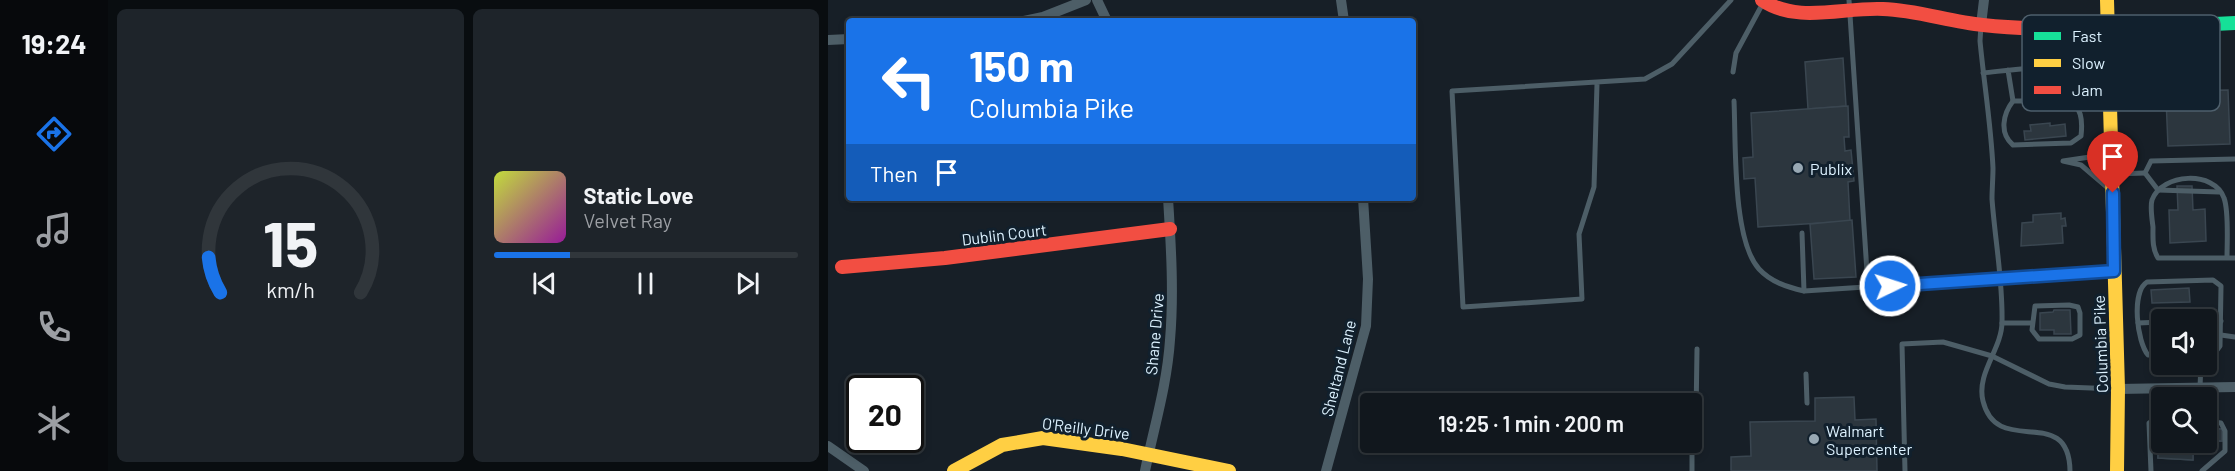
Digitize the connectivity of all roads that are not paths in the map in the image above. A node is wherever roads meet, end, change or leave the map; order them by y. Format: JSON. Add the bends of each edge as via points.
{"nodes":[{"id":1,"x":1086,"y":0,"type":"edge"},
{"id":2,"x":1097,"y":0,"type":"edge"},
{"id":3,"x":1341,"y":0,"type":"edge"},
{"id":4,"x":1731,"y":0,"type":"edge"},
{"id":5,"x":1984,"y":0,"type":"edge"},
{"id":6,"x":2107,"y":0,"type":"edge"},
{"id":7,"x":1763,"y":1,"type":"edge"},
{"id":8,"x":1849,"y":5,"type":"edge"},
{"id":9,"x":2108,"y":15,"type":"edge"},
{"id":10,"x":1038,"y":18,"type":"edge"},
{"id":11,"x":1106,"y":18,"type":"edge"},
{"id":12,"x":1344,"y":18,"type":"edge"},
{"id":13,"x":2235,"y":22,"type":"edge"},
{"id":14,"x":2220,"y":23,"type":"edge"},
{"id":15,"x":1981,"y":25,"type":"junction"},
{"id":16,"x":2022,"y":28,"type":"edge"},
{"id":17,"x":846,"y":39,"type":"edge"},
{"id":18,"x":828,"y":40,"type":"edge"},
{"id":19,"x":2022,"y":69,"type":"edge"},
{"id":20,"x":2008,"y":70,"type":"junction"},
{"id":21,"x":1733,"y":72,"type":"dead end"},
{"id":22,"x":1983,"y":73,"type":"junction"},
{"id":23,"x":1597,"y":84,"type":"junction"},
{"id":24,"x":1734,"y":101,"type":"dead end"},
{"id":25,"x":2013,"y":101,"type":"junction"},
{"id":26,"x":2022,"y":101,"type":"edge"},
{"id":27,"x":2081,"y":111,"type":"edge"},
{"id":28,"x":2110,"y":111,"type":"edge"},
{"id":29,"x":2111,"y":154,"type":"junction"},
{"id":30,"x":2235,"y":159,"type":"edge"},
{"id":31,"x":2145,"y":173,"type":"junction"},
{"id":32,"x":2112,"y":174,"type":"junction"},
{"id":33,"x":2158,"y":190,"type":"junction"},
{"id":34,"x":2219,"y":192,"type":"junction"},
{"id":35,"x":2113,"y":193,"type":"junction"},
{"id":36,"x":1168,"y":201,"type":"edge"},
{"id":37,"x":1363,"y":201,"type":"edge"},
{"id":38,"x":1170,"y":229,"type":"junction"},
{"id":39,"x":1802,"y":232,"type":"dead end"},
{"id":40,"x":2227,"y":258,"type":"junction"},
{"id":41,"x":2235,"y":258,"type":"edge"},
{"id":42,"x":842,"y":267,"type":"dead end"},
{"id":43,"x":2114,"y":271,"type":"junction"},
{"id":44,"x":1999,"y":278,"type":"junction"},
{"id":45,"x":1868,"y":287,"type":"junction"},
{"id":46,"x":1804,"y":291,"type":"junction"},
{"id":47,"x":2221,"y":318,"type":"junction"},
{"id":48,"x":2217,"y":319,"type":"edge"},
{"id":49,"x":2151,"y":322,"type":"edge"},
{"id":50,"x":2002,"y":323,"type":"junction"},
{"id":51,"x":2031,"y":323,"type":"junction"},
{"id":52,"x":2138,"y":323,"type":"junction"},
{"id":53,"x":2221,"y":335,"type":"junction"},
{"id":54,"x":2235,"y":337,"type":"edge"},
{"id":55,"x":1697,"y":349,"type":"dead end"},
{"id":56,"x":2217,"y":352,"type":"edge"},
{"id":57,"x":2151,"y":355,"type":"edge"},
{"id":58,"x":1992,"y":356,"type":"junction"},
{"id":59,"x":1806,"y":374,"type":"dead end"},
{"id":60,"x":2235,"y":387,"type":"edge"},
{"id":61,"x":2118,"y":389,"type":"junction"},
{"id":62,"x":2217,"y":389,"type":"edge"},
{"id":63,"x":2151,"y":390,"type":"edge"},
{"id":64,"x":1696,"y":393,"type":"edge"},
{"id":65,"x":1807,"y":403,"type":"dead end"},
{"id":66,"x":2151,"y":422,"type":"edge"},
{"id":67,"x":2217,"y":422,"type":"edge"},
{"id":68,"x":828,"y":447,"type":"edge"},
{"id":69,"x":1149,"y":453,"type":"junction"},
{"id":70,"x":1692,"y":453,"type":"edge"},
{"id":71,"x":864,"y":471,"type":"edge"},
{"id":72,"x":954,"y":471,"type":"edge"},
{"id":73,"x":1146,"y":471,"type":"edge"},
{"id":74,"x":1229,"y":471,"type":"edge"},
{"id":75,"x":1326,"y":471,"type":"edge"},
{"id":76,"x":1692,"y":471,"type":"edge"},
{"id":77,"x":1905,"y":471,"type":"edge"},
{"id":78,"x":2070,"y":471,"type":"edge"},
{"id":79,"x":2117,"y":471,"type":"edge"},
{"id":80,"x":2151,"y":471,"type":"edge"},
{"id":81,"x":2202,"y":471,"type":"edge"}],
"edges":[{"from":1,"to":10,"type":"street"},
{"from":2,"to":11,"type":"street"},
{"from":3,"to":12,"type":"street"},
{"from":4,"to":23,"type":"lane","via":[[1672,64],[1645,79]]},
{"from":5,"to":15,"type":"street"},
{"from":6,"to":9,"type":"street","name":"Columbia Pike"},
{"from":7,"to":8,"type":"street","via":[[1796,13]]},
{"from":7,"to":21,"type":"lane","via":[[1736,53]]},
{"from":8,"to":15,"type":"street"},
{"from":8,"to":45,"type":"lane"},
{"from":13,"to":14,"type":"street"},
{"from":15,"to":16,"type":"street"},
{"from":15,"to":22,"type":"lane"},
{"from":17,"to":18,"type":"street"},
{"from":19,"to":20,"type":"lane"},
{"from":20,"to":22,"type":"lane"},
{"from":20,"to":25,"type":"lane"},
{"from":22,"to":44,"type":"lane"},
{"from":23,"to":23,"type":"lane","via":[[1452,91],[1463,306],[1582,299],[1579,234],[1594,187]]},
{"from":24,"to":46,"type":"lane","via":[[1740,221],[1746,247],[1767,276]]},
{"from":25,"to":26,"type":"lane"},
{"from":25,"to":27,"type":"lane","via":[[2005,111],[2004,131],[2013,145],[2071,143],[2081,136]]},
{"from":28,"to":29,"type":"street","name":"Columbia Pike"},
{"from":29,"to":32,"type":"street","name":"Columbia Pike"},
{"from":29,"to":35,"type":"lane","via":[[2063,161],[2081,165]]},
{"from":30,"to":31,"type":"lane","via":[[2151,161]]},
{"from":31,"to":32,"type":"lane"},
{"from":31,"to":33,"type":"lane"},
{"from":32,"to":35,"type":"street","name":"Columbia Pike"},
{"from":33,"to":34,"type":"lane"},
{"from":33,"to":34,"type":"lane","via":[[2176,181],[2199,178],[2210,181]]},
{"from":33,"to":40,"type":"lane","via":[[2151,201],[2153,251],[2158,258]]},
{"from":34,"to":40,"type":"lane","via":[[2224,197]]},
{"from":35,"to":43,"type":"street","name":"Columbia Pike"},
{"from":36,"to":38,"type":"street","name":"Shane Drive"},
{"from":37,"to":75,"type":"street","name":"Sheltand Lane","via":[[1368,279],[1366,326]]},
{"from":38,"to":42,"type":"street","name":"Dublin Court"},
{"from":38,"to":69,"type":"street","name":"Shane Drive","via":[[1170,342]]},
{"from":39,"to":46,"type":"lane"},
{"from":40,"to":41,"type":"lane"},
{"from":43,"to":44,"type":"lane"},
{"from":43,"to":61,"type":"street","name":"Columbia Pike"},
{"from":44,"to":45,"type":"lane"},
{"from":44,"to":50,"type":"lane"},
{"from":45,"to":46,"type":"lane"},
{"from":47,"to":48,"type":"lane"},
{"from":47,"to":52,"type":"lane","via":[[2222,289],[2215,281],[2147,282],[2138,295]]},
{"from":47,"to":53,"type":"lane"},
{"from":49,"to":52,"type":"lane"},
{"from":50,"to":51,"type":"lane"},
{"from":50,"to":58,"type":"lane"},
{"from":51,"to":51,"type":"lane","via":[[2032,330],[2043,341],[2074,339],[2081,332],[2080,313],[2074,306],[2035,306]]},
{"from":52,"to":57,"type":"lane","via":[[2142,345]]},
{"from":53,"to":54,"type":"lane"},
{"from":53,"to":56,"type":"lane"},
{"from":55,"to":64,"type":"lane"},
{"from":58,"to":61,"type":"lane","via":[[2049,384]]},
{"from":58,"to":77,"type":"lane","via":[[1943,342],[1902,344]]},
{"from":58,"to":78,"type":"lane","via":[[1982,390],[1989,414],[2006,429],[2045,431],[2055,436],[2068,454]]},
{"from":59,"to":65,"type":"lane"},
{"from":60,"to":62,"type":"street"},
{"from":61,"to":63,"type":"street"},
{"from":61,"to":79,"type":"street","name":"Columbia Pike"},
{"from":66,"to":80,"type":"lane"},
{"from":67,"to":81,"type":"lane","via":[[2225,431],[2225,451]]},
{"from":68,"to":71,"type":"street"},
{"from":69,"to":72,"type":"street","name":"O'Reilly Drive","via":[[1033,438],[998,446]]},
{"from":69,"to":73,"type":"street","name":"Shane Drive"},
{"from":69,"to":74,"type":"street","name":"O'Reilly Drive"},
{"from":70,"to":76,"type":"lane"}]}
